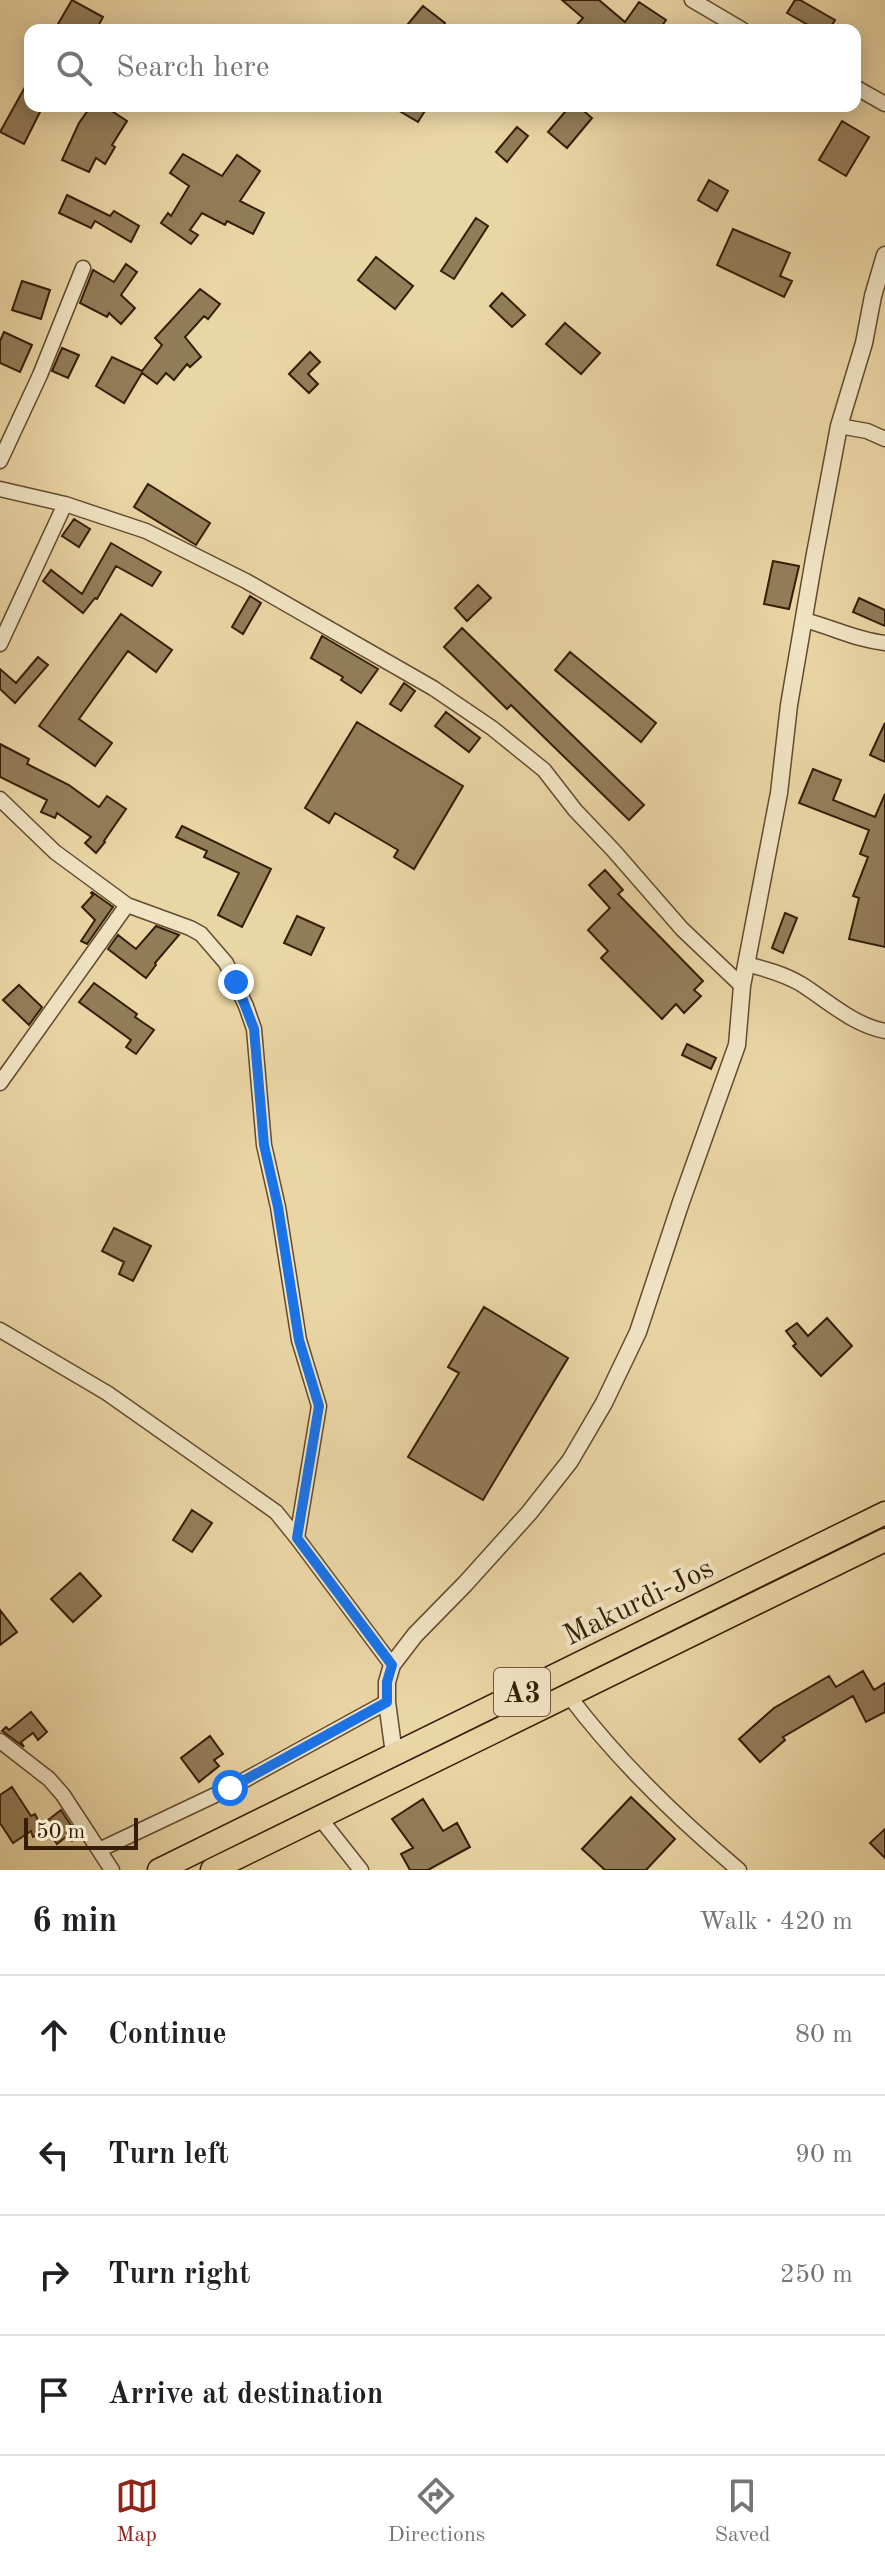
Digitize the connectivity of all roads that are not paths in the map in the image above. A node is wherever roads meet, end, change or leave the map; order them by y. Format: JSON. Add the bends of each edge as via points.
{"nodes":[{"id":1,"x":692,"y":0,"type":"edge"},
{"id":2,"x":733,"y":24,"type":"edge"},
{"id":3,"x":861,"y":90,"type":"edge"},
{"id":4,"x":885,"y":104,"type":"edge"},
{"id":5,"x":885,"y":255,"type":"edge"},
{"id":6,"x":83,"y":268,"type":"dead end"},
{"id":7,"x":839,"y":426,"type":"junction"},
{"id":8,"x":885,"y":439,"type":"edge"},
{"id":9,"x":0,"y":461,"type":"edge"},
{"id":10,"x":0,"y":489,"type":"edge"},
{"id":11,"x":65,"y":504,"type":"junction"},
{"id":12,"x":804,"y":620,"type":"junction"},
{"id":13,"x":885,"y":643,"type":"edge"},
{"id":14,"x":0,"y":644,"type":"edge"},
{"id":15,"x":0,"y":799,"type":"edge"},
{"id":16,"x":127,"y":905,"type":"junction"},
{"id":17,"x":746,"y":964,"type":"junction"},
{"id":18,"x":742,"y":986,"type":"junction"},
{"id":19,"x":885,"y":1031,"type":"edge"},
{"id":20,"x":0,"y":1083,"type":"edge"},
{"id":21,"x":0,"y":1330,"type":"edge"},
{"id":22,"x":885,"y":1513,"type":"edge"},
{"id":23,"x":297,"y":1538,"type":"junction"},
{"id":24,"x":885,"y":1540,"type":"edge"},
{"id":25,"x":392,"y":1665,"type":"junction"},
{"id":26,"x":569,"y":1696,"type":"junction"},
{"id":27,"x":387,"y":1702,"type":"junction"},
{"id":28,"x":0,"y":1741,"type":"edge"},
{"id":29,"x":394,"y":1754,"type":"junction"},
{"id":30,"x":319,"y":1817,"type":"junction"},
{"id":31,"x":99,"y":1850,"type":"junction"},
{"id":32,"x":112,"y":1870,"type":"edge"},
{"id":33,"x":159,"y":1870,"type":"edge"},
{"id":34,"x":212,"y":1870,"type":"edge"},
{"id":35,"x":361,"y":1870,"type":"edge"},
{"id":36,"x":739,"y":1870,"type":"edge"}],
"edges":[{"from":1,"to":2,"type":"street"},
{"from":3,"to":4,"type":"street"},
{"from":5,"to":7,"type":"street"},
{"from":6,"to":9,"type":"street"},
{"from":7,"to":8,"type":"street"},
{"from":7,"to":12,"type":"street"},
{"from":10,"to":11,"type":"street"},
{"from":11,"to":14,"type":"street"},
{"from":11,"to":18,"type":"street","via":[[146,531],[246,581],[433,688],[492,728],[544,770],[682,929]]},
{"from":12,"to":13,"type":"street"},
{"from":12,"to":17,"type":"street","via":[[779,793]]},
{"from":15,"to":16,"type":"street","via":[[55,852]]},
{"from":16,"to":20,"type":"street"},
{"from":16,"to":23,"type":"street","via":[[201,934],[226,963],[254,1029],[264,1145],[299,1340],[319,1406]]},
{"from":17,"to":18,"type":"street"},
{"from":17,"to":19,"type":"street","via":[[780,973],[845,1014]]},
{"from":18,"to":25,"type":"street","via":[[737,1045],[638,1332],[604,1403],[570,1461],[529,1513]]},
{"from":21,"to":23,"type":"street","via":[[107,1393],[276,1512]]},
{"from":22,"to":29,"type":"highway","name":"Makurdi-Jos","number":"A3"},
{"from":23,"to":25,"type":"street"},
{"from":24,"to":26,"type":"highway","name":"Makurdi-Jos","number":"A3"},
{"from":25,"to":27,"type":"street"},
{"from":26,"to":30,"type":"highway","name":"Makurdi-Jos","number":"A3"},
{"from":26,"to":36,"type":"street","via":[[669,1808]]},
{"from":27,"to":29,"type":"street"},
{"from":27,"to":31,"type":"street","via":[[230,1788]]},
{"from":28,"to":31,"type":"street","via":[[49,1779]]},
{"from":29,"to":33,"type":"highway","name":"Makurdi-Jos","number":"A3"},
{"from":30,"to":34,"type":"highway","name":"Makurdi-Jos","number":"A3"},
{"from":30,"to":35,"type":"street"},
{"from":31,"to":32,"type":"street"}]}
